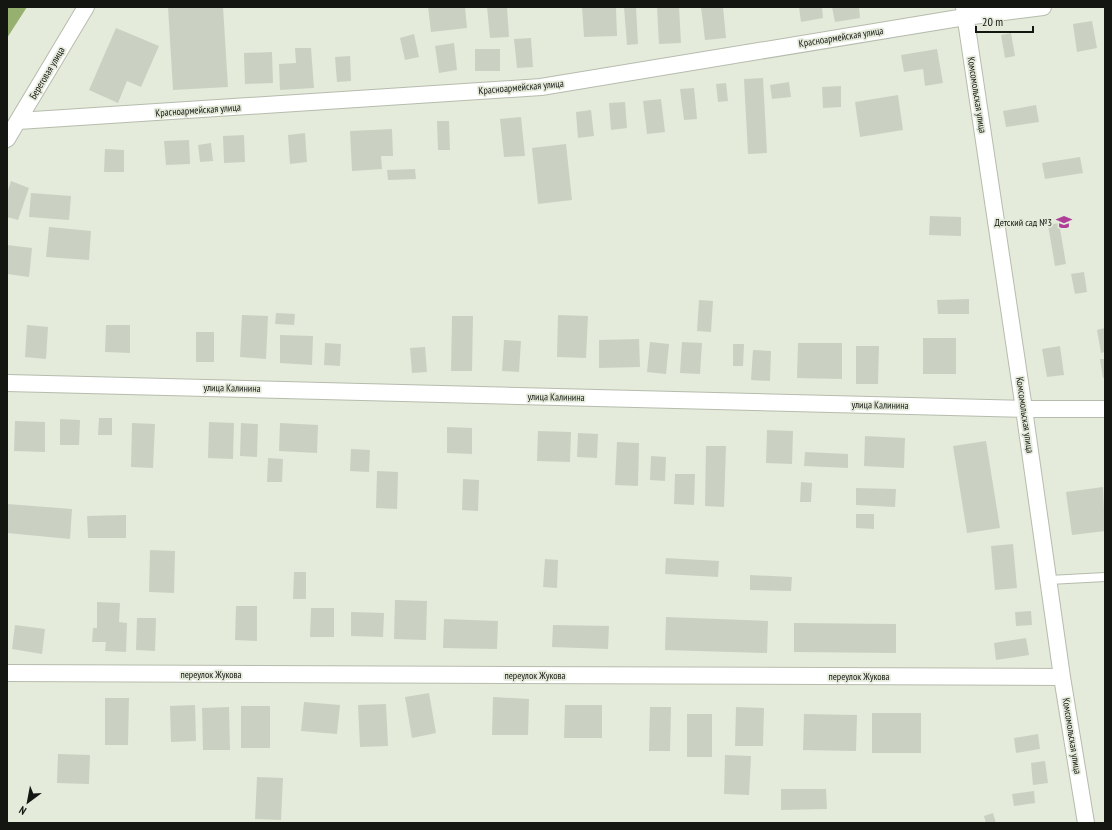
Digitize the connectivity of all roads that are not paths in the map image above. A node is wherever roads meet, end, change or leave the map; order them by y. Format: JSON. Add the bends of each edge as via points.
{"nodes":[{"id":1,"x":86,"y":7,"type":"edge"},
{"id":2,"x":1043,"y":7,"type":"edge"},
{"id":3,"x":965,"y":12,"type":"edge"},
{"id":4,"x":18,"y":121,"type":"junction"},
{"id":5,"x":7,"y":139,"type":"edge"},
{"id":6,"x":7,"y":383,"type":"edge"},
{"id":7,"x":1024,"y":408,"type":"junction"},
{"id":8,"x":1105,"y":408,"type":"edge"},
{"id":9,"x":1105,"y":578,"type":"edge"},
{"id":10,"x":1049,"y":580,"type":"junction"},
{"id":11,"x":7,"y":673,"type":"edge"},
{"id":12,"x":1062,"y":677,"type":"junction"},
{"id":13,"x":1086,"y":823,"type":"edge"}],
"edges":[{"from":1,"to":4,"type":"street","name":"Береговая улица"},
{"from":2,"to":3,"type":"street","name":"Красноармейская улица"},
{"from":3,"to":4,"type":"street","name":"Красноармейская улица","via":[[541,87]]},
{"from":3,"to":7,"type":"street","name":"Комсомольская улица"},
{"from":4,"to":5,"type":"street","name":"Береговая улица"},
{"from":6,"to":7,"type":"street","name":"улица Калинина"},
{"from":7,"to":8,"type":"street","name":"улица Калинина"},
{"from":7,"to":10,"type":"street","name":"Комсомольская улица"},
{"from":9,"to":10,"type":"lane"},
{"from":10,"to":12,"type":"street","name":"Комсомольская улица"},
{"from":11,"to":12,"type":"street","name":"переулок Жукова"},
{"from":12,"to":13,"type":"street","name":"Комсомольская улица"}]}
